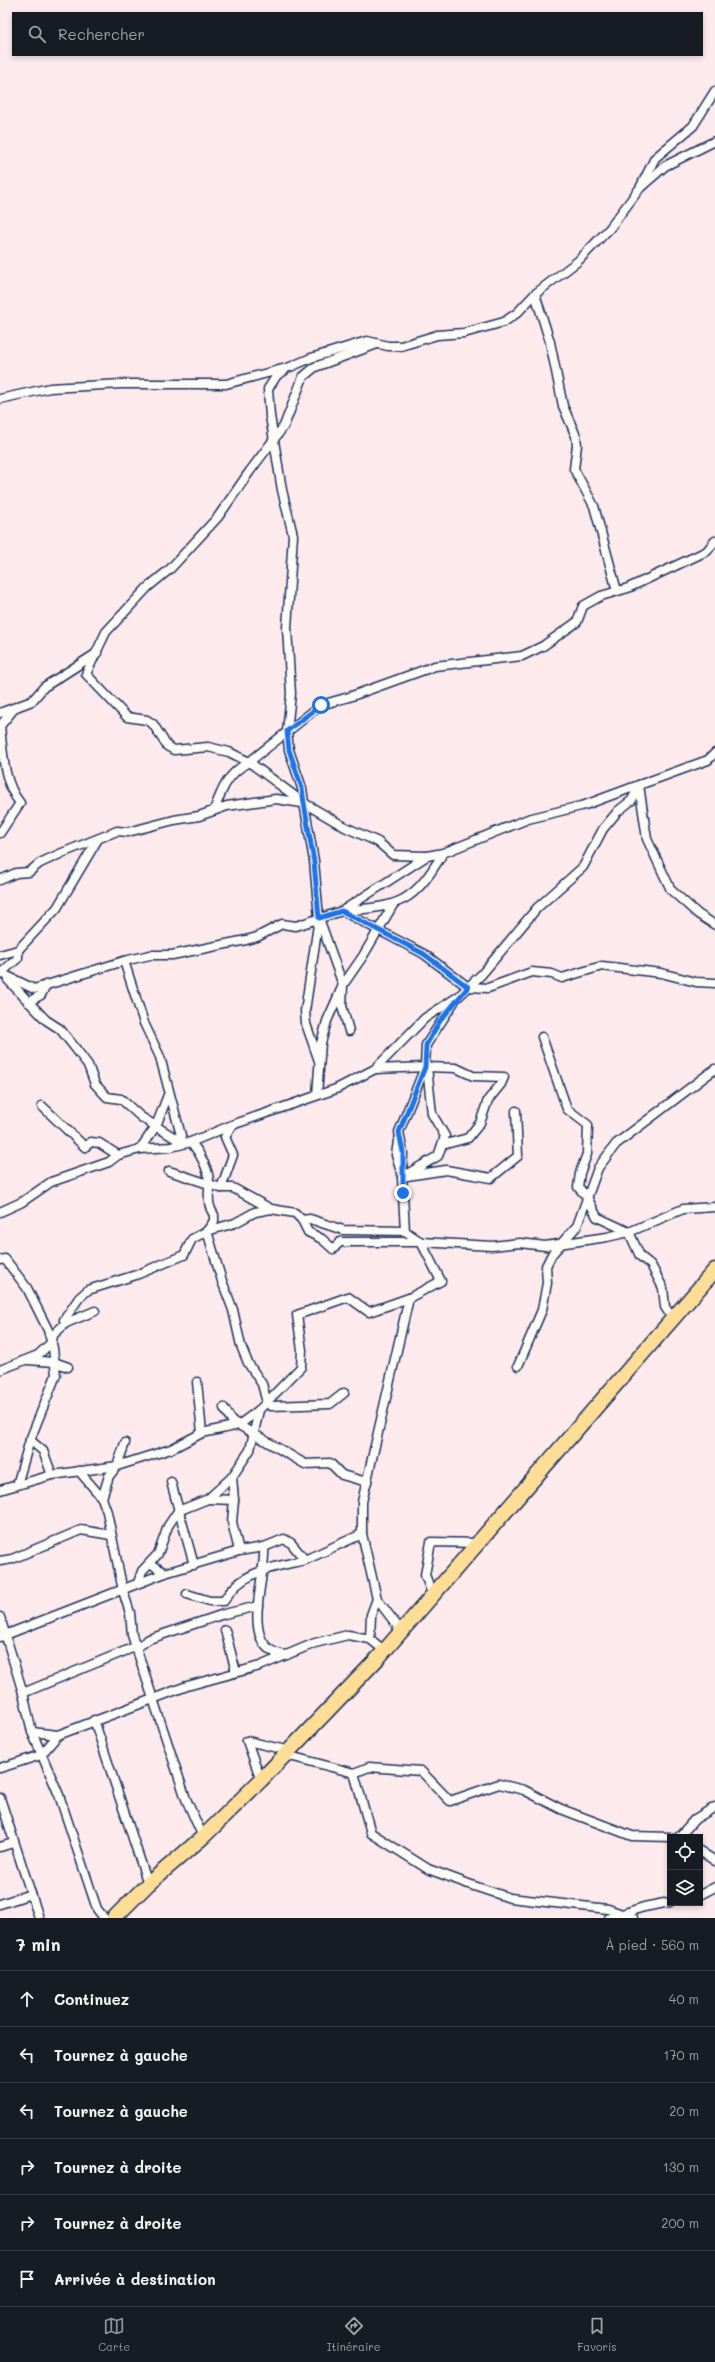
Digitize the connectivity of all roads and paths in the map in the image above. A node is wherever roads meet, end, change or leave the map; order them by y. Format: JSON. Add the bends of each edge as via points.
{"nodes":[{"id":1,"x":715,"y":91,"type":"edge"},
{"id":2,"x":715,"y":141,"type":"edge"},
{"id":3,"x":640,"y":188,"type":"junction"},
{"id":4,"x":535,"y":294,"type":"junction"},
{"id":5,"x":377,"y":344,"type":"junction"},
{"id":6,"x":290,"y":367,"type":"junction"},
{"id":7,"x":0,"y":399,"type":"edge"},
{"id":8,"x":274,"y":439,"type":"junction"},
{"id":9,"x":715,"y":541,"type":"edge"},
{"id":10,"x":617,"y":591,"type":"junction"},
{"id":11,"x":98,"y":652,"type":"junction"},
{"id":12,"x":14,"y":709,"type":"junction"},
{"id":13,"x":0,"y":713,"type":"edge"},
{"id":14,"x":287,"y":731,"type":"junction"},
{"id":15,"x":715,"y":753,"type":"edge"},
{"id":16,"x":249,"y":762,"type":"junction"},
{"id":17,"x":639,"y":785,"type":"junction"},
{"id":18,"x":304,"y":803,"type":"junction"},
{"id":19,"x":214,"y":810,"type":"junction"},
{"id":20,"x":0,"y":833,"type":"edge"},
{"id":21,"x":98,"y":839,"type":"junction"},
{"id":22,"x":444,"y":853,"type":"junction"},
{"id":23,"x":427,"y":856,"type":"junction"},
{"id":24,"x":0,"y":880,"type":"edge"},
{"id":25,"x":393,"y":905,"type":"junction"},
{"id":26,"x":342,"y":911,"type":"junction"},
{"id":27,"x":319,"y":918,"type":"junction"},
{"id":28,"x":715,"y":925,"type":"edge"},
{"id":29,"x":379,"y":928,"type":"junction"},
{"id":30,"x":18,"y":950,"type":"junction"},
{"id":31,"x":0,"y":955,"type":"edge"},
{"id":32,"x":124,"y":961,"type":"junction"},
{"id":33,"x":0,"y":972,"type":"edge"},
{"id":34,"x":715,"y":983,"type":"edge"},
{"id":35,"x":46,"y":985,"type":"junction"},
{"id":36,"x":343,"y":985,"type":"junction"},
{"id":37,"x":468,"y":987,"type":"junction"},
{"id":38,"x":459,"y":996,"type":"junction"},
{"id":39,"x":28,"y":1002,"type":"junction"},
{"id":40,"x":349,"y":1031,"type":"dead end"},
{"id":41,"x":542,"y":1037,"type":"dead end"},
{"id":42,"x":319,"y":1061,"type":"junction"},
{"id":43,"x":426,"y":1067,"type":"junction"},
{"id":44,"x":375,"y":1069,"type":"junction"},
{"id":45,"x":715,"y":1069,"type":"edge"},
{"id":46,"x":317,"y":1094,"type":"junction"},
{"id":47,"x":168,"y":1095,"type":"junction"},
{"id":48,"x":42,"y":1106,"type":"dead end"},
{"id":49,"x":516,"y":1111,"type":"dead end"},
{"id":50,"x":232,"y":1125,"type":"junction"},
{"id":51,"x":156,"y":1126,"type":"junction"},
{"id":52,"x":187,"y":1143,"type":"junction"},
{"id":53,"x":442,"y":1145,"type":"junction"},
{"id":54,"x":140,"y":1149,"type":"junction"},
{"id":55,"x":118,"y":1154,"type":"junction"},
{"id":56,"x":169,"y":1171,"type":"dead end"},
{"id":57,"x":402,"y":1177,"type":"junction"},
{"id":58,"x":209,"y":1185,"type":"junction"},
{"id":59,"x":221,"y":1188,"type":"junction"},
{"id":60,"x":588,"y":1198,"type":"junction"},
{"id":61,"x":0,"y":1202,"type":"edge"},
{"id":62,"x":715,"y":1207,"type":"edge"},
{"id":63,"x":271,"y":1209,"type":"junction"},
{"id":64,"x":2,"y":1211,"type":"edge"},
{"id":65,"x":302,"y":1220,"type":"junction"},
{"id":66,"x":207,"y":1231,"type":"junction"},
{"id":67,"x":405,"y":1231,"type":"junction"},
{"id":68,"x":629,"y":1232,"type":"junction"},
{"id":69,"x":421,"y":1242,"type":"junction"},
{"id":70,"x":563,"y":1242,"type":"junction"},
{"id":71,"x":0,"y":1260,"type":"edge"},
{"id":72,"x":715,"y":1270,"type":"edge"},
{"id":73,"x":409,"y":1298,"type":"junction"},
{"id":74,"x":95,"y":1311,"type":"dead end"},
{"id":75,"x":673,"y":1319,"type":"junction"},
{"id":76,"x":66,"y":1323,"type":"junction"},
{"id":77,"x":52,"y":1342,"type":"junction"},
{"id":78,"x":25,"y":1359,"type":"junction"},
{"id":79,"x":54,"y":1362,"type":"junction"},
{"id":80,"x":518,"y":1366,"type":"dead end"},
{"id":81,"x":0,"y":1370,"type":"edge"},
{"id":82,"x":56,"y":1375,"type":"junction"},
{"id":83,"x":197,"y":1382,"type":"dead end"},
{"id":84,"x":344,"y":1393,"type":"dead end"},
{"id":85,"x":267,"y":1403,"type":"junction"},
{"id":86,"x":224,"y":1408,"type":"dead end"},
{"id":87,"x":259,"y":1410,"type":"junction"},
{"id":88,"x":238,"y":1425,"type":"junction"},
{"id":89,"x":202,"y":1433,"type":"junction"},
{"id":90,"x":254,"y":1434,"type":"junction"},
{"id":91,"x":30,"y":1440,"type":"junction"},
{"id":92,"x":125,"y":1442,"type":"dead end"},
{"id":93,"x":117,"y":1466,"type":"junction"},
{"id":94,"x":79,"y":1471,"type":"junction"},
{"id":95,"x":52,"y":1475,"type":"junction"},
{"id":96,"x":232,"y":1477,"type":"junction"},
{"id":97,"x":171,"y":1482,"type":"dead end"},
{"id":98,"x":367,"y":1482,"type":"junction"},
{"id":99,"x":17,"y":1485,"type":"junction"},
{"id":100,"x":0,"y":1490,"type":"edge"},
{"id":101,"x":102,"y":1498,"type":"junction"},
{"id":102,"x":208,"y":1499,"type":"junction"},
{"id":103,"x":234,"y":1500,"type":"junction"},
{"id":104,"x":178,"y":1511,"type":"junction"},
{"id":105,"x":362,"y":1534,"type":"junction"},
{"id":106,"x":111,"y":1535,"type":"junction"},
{"id":107,"x":478,"y":1543,"type":"junction"},
{"id":108,"x":264,"y":1547,"type":"junction"},
{"id":109,"x":239,"y":1552,"type":"junction"},
{"id":110,"x":158,"y":1554,"type":"junction"},
{"id":111,"x":305,"y":1560,"type":"junction"},
{"id":112,"x":0,"y":1561,"type":"edge"},
{"id":113,"x":150,"y":1563,"type":"junction"},
{"id":114,"x":194,"y":1565,"type":"junction"},
{"id":115,"x":262,"y":1570,"type":"junction"},
{"id":116,"x":163,"y":1571,"type":"junction"},
{"id":117,"x":138,"y":1583,"type":"junction"},
{"id":118,"x":122,"y":1591,"type":"junction"},
{"id":119,"x":187,"y":1594,"type":"dead end"},
{"id":120,"x":433,"y":1596,"type":"junction"},
{"id":121,"x":377,"y":1598,"type":"junction"},
{"id":122,"x":258,"y":1606,"type":"junction"},
{"id":123,"x":0,"y":1617,"type":"edge"},
{"id":124,"x":225,"y":1630,"type":"dead end"},
{"id":125,"x":402,"y":1632,"type":"junction"},
{"id":126,"x":3,"y":1636,"type":"edge"},
{"id":127,"x":370,"y":1639,"type":"junction"},
{"id":128,"x":137,"y":1646,"type":"junction"},
{"id":129,"x":385,"y":1651,"type":"junction"},
{"id":130,"x":290,"y":1655,"type":"junction"},
{"id":131,"x":236,"y":1672,"type":"junction"},
{"id":132,"x":23,"y":1692,"type":"junction"},
{"id":133,"x":153,"y":1698,"type":"junction"},
{"id":134,"x":94,"y":1720,"type":"junction"},
{"id":135,"x":32,"y":1732,"type":"junction"},
{"id":136,"x":58,"y":1735,"type":"junction"},
{"id":137,"x":288,"y":1753,"type":"junction"},
{"id":138,"x":41,"y":1755,"type":"junction"},
{"id":139,"x":0,"y":1768,"type":"edge"},
{"id":140,"x":354,"y":1773,"type":"junction"},
{"id":141,"x":261,"y":1780,"type":"junction"},
{"id":142,"x":0,"y":1798,"type":"edge"},
{"id":143,"x":715,"y":1807,"type":"edge"},
{"id":144,"x":2,"y":1813,"type":"edge"},
{"id":145,"x":682,"y":1834,"type":"edge"},
{"id":146,"x":203,"y":1837,"type":"junction"},
{"id":147,"x":667,"y":1837,"type":"edge"},
{"id":148,"x":13,"y":1842,"type":"junction"},
{"id":149,"x":0,"y":1847,"type":"edge"},
{"id":150,"x":703,"y":1853,"type":"edge"},
{"id":151,"x":715,"y":1861,"type":"edge"},
{"id":152,"x":148,"y":1884,"type":"junction"},
{"id":153,"x":715,"y":1887,"type":"edge"},
{"id":154,"x":703,"y":1893,"type":"edge"},
{"id":155,"x":31,"y":1894,"type":"junction"},
{"id":156,"x":667,"y":1903,"type":"edge"},
{"id":157,"x":0,"y":1904,"type":"edge"},
{"id":158,"x":623,"y":1913,"type":"junction"},
{"id":159,"x":39,"y":1918,"type":"edge"},
{"id":160,"x":104,"y":1918,"type":"edge"},
{"id":161,"x":114,"y":1918,"type":"edge"},
{"id":162,"x":609,"y":1918,"type":"edge"},
{"id":163,"x":633,"y":1918,"type":"edge"}],
"edges":[{"from":1,"to":3,"type":"street","via":[[694,126],[655,158]]},
{"from":2,"to":3,"type":"street","via":[[665,166]]},
{"from":3,"to":4,"type":"street","via":[[610,228],[578,261]]},
{"from":4,"to":5,"type":"street","via":[[517,313],[496,325],[464,333],[437,335],[401,346]]},
{"from":4,"to":10,"type":"street","via":[[550,342],[563,406],[576,436],[574,469],[594,506]]},
{"from":5,"to":6,"type":"street","via":[[368,341]]},
{"from":5,"to":8,"type":"street","via":[[315,367],[303,377],[284,426]]},
{"from":6,"to":7,"type":"street","via":[[226,384],[122,384],[50,388]]},
{"from":6,"to":8,"type":"street","via":[[277,375],[268,388]]},
{"from":8,"to":11,"type":"street","via":[[218,517],[187,552],[148,587],[106,632]]},
{"from":8,"to":14,"type":"street","via":[[282,490],[293,535],[287,628],[291,694]]},
{"from":9,"to":10,"type":"street","via":[[707,550]]},
{"from":10,"to":14,"type":"street","via":[[583,606],[577,622],[542,646],[522,656],[435,666],[321,705]]},
{"from":11,"to":12,"type":"street","via":[[44,687],[32,701]]},
{"from":11,"to":16,"type":"street","via":[[86,674],[128,717],[147,720],[154,724],[167,746],[174,750],[208,747],[229,752]]},
{"from":12,"to":13,"type":"street"},
{"from":12,"to":20,"type":"street","via":[[0,726],[4,763],[12,793],[20,803]]},
{"from":14,"to":16,"type":"street"},
{"from":14,"to":18,"type":"street","via":[[289,750],[302,788]]},
{"from":15,"to":17,"type":"street","via":[[708,760]]},
{"from":16,"to":18,"type":"street"},
{"from":16,"to":19,"type":"street","via":[[237,769],[222,786]]},
{"from":17,"to":22,"type":"street","via":[[585,805],[528,819]]},
{"from":17,"to":28,"type":"street","via":[[647,839],[671,890]]},
{"from":17,"to":37,"type":"street","via":[[632,800],[618,811],[603,829],[583,867],[551,894]]},
{"from":18,"to":19,"type":"street","via":[[276,799]]},
{"from":18,"to":23,"type":"street","via":[[345,827],[378,842],[393,855]]},
{"from":18,"to":27,"type":"street","via":[[314,862]]},
{"from":19,"to":21,"type":"street","via":[[199,816],[128,832],[117,831]]},
{"from":21,"to":24,"type":"street","via":[[40,863],[30,872],[16,873]]},
{"from":21,"to":30,"type":"street","via":[[57,908]]},
{"from":22,"to":23,"type":"street"},
{"from":22,"to":25,"type":"street","via":[[424,883]]},
{"from":23,"to":26,"type":"street"},
{"from":25,"to":26,"type":"street"},
{"from":25,"to":29,"type":"street"},
{"from":26,"to":27,"type":"street"},
{"from":26,"to":29,"type":"street"},
{"from":27,"to":32,"type":"street","via":[[296,926],[282,924],[246,940],[172,955],[150,954]]},
{"from":27,"to":36,"type":"street"},
{"from":27,"to":42,"type":"street","via":[[305,1011],[306,1024]]},
{"from":29,"to":36,"type":"street"},
{"from":29,"to":37,"type":"street","via":[[424,954]]},
{"from":30,"to":31,"type":"street"},
{"from":30,"to":33,"type":"street","via":[[18,958]]},
{"from":32,"to":35,"type":"street"},
{"from":32,"to":47,"type":"street","via":[[144,1023],[160,1057]]},
{"from":33,"to":35,"type":"street","via":[[34,989]]},
{"from":33,"to":39,"type":"street"},
{"from":34,"to":37,"type":"street","via":[[602,966],[562,978],[532,972],[488,988]]},
{"from":35,"to":39,"type":"street","via":[[41,994]]},
{"from":36,"to":40,"type":"street","via":[[342,1006]]},
{"from":36,"to":42,"type":"street","via":[[327,1021]]},
{"from":37,"to":38,"type":"street"},
{"from":38,"to":43,"type":"street","via":[[426,1045]]},
{"from":38,"to":44,"type":"street","via":[[425,1018]]},
{"from":39,"to":51,"type":"street","via":[[46,1020],[60,1029],[88,1065],[95,1084],[107,1097],[120,1099]]},
{"from":41,"to":60,"type":"street","via":[[568,1109],[588,1125],[587,1154],[578,1187]]},
{"from":42,"to":46,"type":"street"},
{"from":43,"to":44,"type":"street"},
{"from":43,"to":53,"type":"street","via":[[432,1114],[445,1136]]},
{"from":43,"to":53,"type":"street","via":[[456,1068],[473,1076],[504,1076],[488,1100],[480,1123],[468,1138]]},
{"from":43,"to":57,"type":"street","via":[[399,1132],[396,1155]]},
{"from":44,"to":46,"type":"street","via":[[336,1089]]},
{"from":45,"to":60,"type":"street","via":[[616,1144],[598,1168]]},
{"from":46,"to":50,"type":"street"},
{"from":47,"to":51,"type":"street"},
{"from":47,"to":52,"type":"street"},
{"from":48,"to":55,"type":"street","via":[[85,1147],[91,1142],[99,1143]]},
{"from":49,"to":57,"type":"street","via":[[518,1156],[491,1178],[446,1170]]},
{"from":50,"to":52,"type":"street"},
{"from":50,"to":59,"type":"street","via":[[225,1137],[233,1155]]},
{"from":51,"to":52,"type":"street"},
{"from":51,"to":54,"type":"street"},
{"from":52,"to":54,"type":"street"},
{"from":52,"to":58,"type":"street","via":[[203,1159]]},
{"from":53,"to":57,"type":"street","via":[[438,1156]]},
{"from":54,"to":55,"type":"street"},
{"from":55,"to":64,"type":"street","via":[[109,1162],[50,1182],[22,1202]]},
{"from":56,"to":58,"type":"street"},
{"from":57,"to":67,"type":"street"},
{"from":58,"to":59,"type":"street"},
{"from":58,"to":66,"type":"street","via":[[207,1193],[214,1221]]},
{"from":59,"to":63,"type":"street","via":[[233,1188]]},
{"from":60,"to":68,"type":"street","via":[[597,1217]]},
{"from":60,"to":70,"type":"street","via":[[577,1226]]},
{"from":61,"to":64,"type":"street"},
{"from":62,"to":68,"type":"street","via":[[684,1210]]},
{"from":63,"to":65,"type":"street","via":[[296,1213]]},
{"from":63,"to":66,"type":"street","via":[[255,1212],[235,1223]]},
{"from":65,"to":67,"type":"street","via":[[310,1219],[343,1230]]},
{"from":65,"to":69,"type":"street","via":[[308,1232],[322,1238],[333,1249],[340,1242]]},
{"from":66,"to":76,"type":"street","via":[[192,1239],[184,1255],[136,1275],[88,1290],[79,1298],[64,1320]]},
{"from":66,"to":85,"type":"street","via":[[233,1310],[241,1346],[248,1363],[262,1384]]},
{"from":67,"to":69,"type":"street"},
{"from":68,"to":70,"type":"street"},
{"from":68,"to":75,"type":"street","via":[[640,1256],[651,1265],[663,1288],[665,1307]]},
{"from":69,"to":70,"type":"street","via":[[545,1246]]},
{"from":69,"to":73,"type":"street","via":[[441,1281]]},
{"from":70,"to":80,"type":"street","via":[[552,1254],[546,1266],[547,1283],[542,1310]]},
{"from":71,"to":77,"type":"street","via":[[5,1259],[10,1264],[14,1274],[27,1288],[40,1311]]},
{"from":72,"to":75,"type":"highway"},
{"from":73,"to":85,"type":"street","via":[[370,1312],[348,1297],[297,1315],[302,1350],[301,1367]]},
{"from":73,"to":98,"type":"street"},
{"from":74,"to":76,"type":"street"},
{"from":75,"to":107,"type":"highway"},
{"from":76,"to":77,"type":"street","via":[[53,1335]]},
{"from":77,"to":78,"type":"street","via":[[38,1355]]},
{"from":77,"to":79,"type":"street"},
{"from":78,"to":79,"type":"street"},
{"from":78,"to":81,"type":"street"},
{"from":79,"to":82,"type":"street"},
{"from":79,"to":82,"type":"street","via":[[68,1367]]},
{"from":82,"to":91,"type":"street"},
{"from":83,"to":89,"type":"street"},
{"from":84,"to":85,"type":"street","via":[[330,1404],[271,1406]]},
{"from":85,"to":87,"type":"street"},
{"from":86,"to":88,"type":"street","via":[[232,1421]]},
{"from":87,"to":88,"type":"street"},
{"from":87,"to":90,"type":"street"},
{"from":88,"to":89,"type":"street"},
{"from":88,"to":90,"type":"street"},
{"from":89,"to":93,"type":"street","via":[[171,1449]]},
{"from":90,"to":96,"type":"street","via":[[250,1450]]},
{"from":90,"to":98,"type":"street","via":[[305,1464],[330,1463],[342,1475]]},
{"from":91,"to":95,"type":"street","via":[[43,1452]]},
{"from":91,"to":99,"type":"street"},
{"from":92,"to":93,"type":"street"},
{"from":93,"to":94,"type":"street"},
{"from":93,"to":101,"type":"street","via":[[109,1476]]},
{"from":94,"to":95,"type":"street"},
{"from":94,"to":101,"type":"street"},
{"from":95,"to":99,"type":"street"},
{"from":96,"to":102,"type":"street"},
{"from":96,"to":103,"type":"street"},
{"from":97,"to":104,"type":"street"},
{"from":98,"to":105,"type":"street","via":[[362,1502]]},
{"from":99,"to":100,"type":"street"},
{"from":101,"to":106,"type":"street","via":[[108,1512]]},
{"from":102,"to":103,"type":"street"},
{"from":102,"to":104,"type":"street"},
{"from":103,"to":109,"type":"street","via":[[232,1522]]},
{"from":104,"to":110,"type":"street","via":[[168,1526]]},
{"from":104,"to":114,"type":"street"},
{"from":105,"to":111,"type":"street"},
{"from":105,"to":121,"type":"street"},
{"from":106,"to":112,"type":"street","via":[[81,1530],[12,1559]]},
{"from":106,"to":118,"type":"street"},
{"from":107,"to":120,"type":"highway"},
{"from":107,"to":120,"type":"street","via":[[431,1542],[425,1575]]},
{"from":108,"to":109,"type":"street"},
{"from":108,"to":111,"type":"street","via":[[284,1539],[291,1543]]},
{"from":108,"to":115,"type":"street","via":[[265,1560]]},
{"from":109,"to":114,"type":"street"},
{"from":110,"to":113,"type":"street"},
{"from":110,"to":116,"type":"street"},
{"from":111,"to":115,"type":"street"},
{"from":113,"to":116,"type":"street"},
{"from":113,"to":117,"type":"street","via":[[142,1571]]},
{"from":114,"to":116,"type":"street"},
{"from":115,"to":119,"type":"street","via":[[230,1590],[224,1601],[210,1602]]},
{"from":115,"to":122,"type":"street"},
{"from":116,"to":117,"type":"street"},
{"from":117,"to":118,"type":"street"},
{"from":118,"to":126,"type":"street"},
{"from":118,"to":128,"type":"street"},
{"from":120,"to":125,"type":"highway"},
{"from":121,"to":125,"type":"street"},
{"from":121,"to":127,"type":"street","via":[[371,1615]]},
{"from":122,"to":128,"type":"street","via":[[206,1619],[149,1639]]},
{"from":122,"to":130,"type":"street","via":[[256,1623],[265,1647],[276,1654]]},
{"from":123,"to":126,"type":"street"},
{"from":124,"to":131,"type":"street"},
{"from":125,"to":129,"type":"highway"},
{"from":126,"to":132,"type":"street"},
{"from":127,"to":129,"type":"street"},
{"from":127,"to":130,"type":"street","via":[[348,1635],[315,1643]]},
{"from":128,"to":132,"type":"street"},
{"from":128,"to":133,"type":"street"},
{"from":129,"to":137,"type":"highway"},
{"from":130,"to":131,"type":"street"},
{"from":131,"to":133,"type":"street"},
{"from":132,"to":135,"type":"street"},
{"from":133,"to":134,"type":"street"},
{"from":133,"to":146,"type":"street","via":[[186,1799]]},
{"from":134,"to":136,"type":"street"},
{"from":134,"to":152,"type":"street"},
{"from":135,"to":136,"type":"street"},
{"from":135,"to":138,"type":"street"},
{"from":136,"to":138,"type":"street"},
{"from":137,"to":140,"type":"street"},
{"from":137,"to":141,"type":"highway"},
{"from":137,"to":141,"type":"street","via":[[247,1741]]},
{"from":138,"to":139,"type":"street"},
{"from":138,"to":160,"type":"street","via":[[59,1795],[97,1910]]},
{"from":140,"to":147,"type":"street","via":[[368,1767],[421,1771],[450,1801],[499,1784],[524,1790],[561,1808],[632,1836]]},
{"from":140,"to":158,"type":"street","via":[[370,1834],[428,1869],[510,1898]]},
{"from":141,"to":146,"type":"highway"},
{"from":142,"to":144,"type":"street"},
{"from":143,"to":145,"type":"street","via":[[695,1819]]},
{"from":144,"to":148,"type":"street"},
{"from":146,"to":152,"type":"highway"},
{"from":148,"to":149,"type":"street"},
{"from":148,"to":155,"type":"street"},
{"from":150,"to":151,"type":"street"},
{"from":152,"to":161,"type":"highway"},
{"from":153,"to":154,"type":"street"},
{"from":155,"to":157,"type":"street"},
{"from":155,"to":159,"type":"street"},
{"from":156,"to":158,"type":"street"},
{"from":158,"to":162,"type":"street"},
{"from":158,"to":163,"type":"street"}]}
